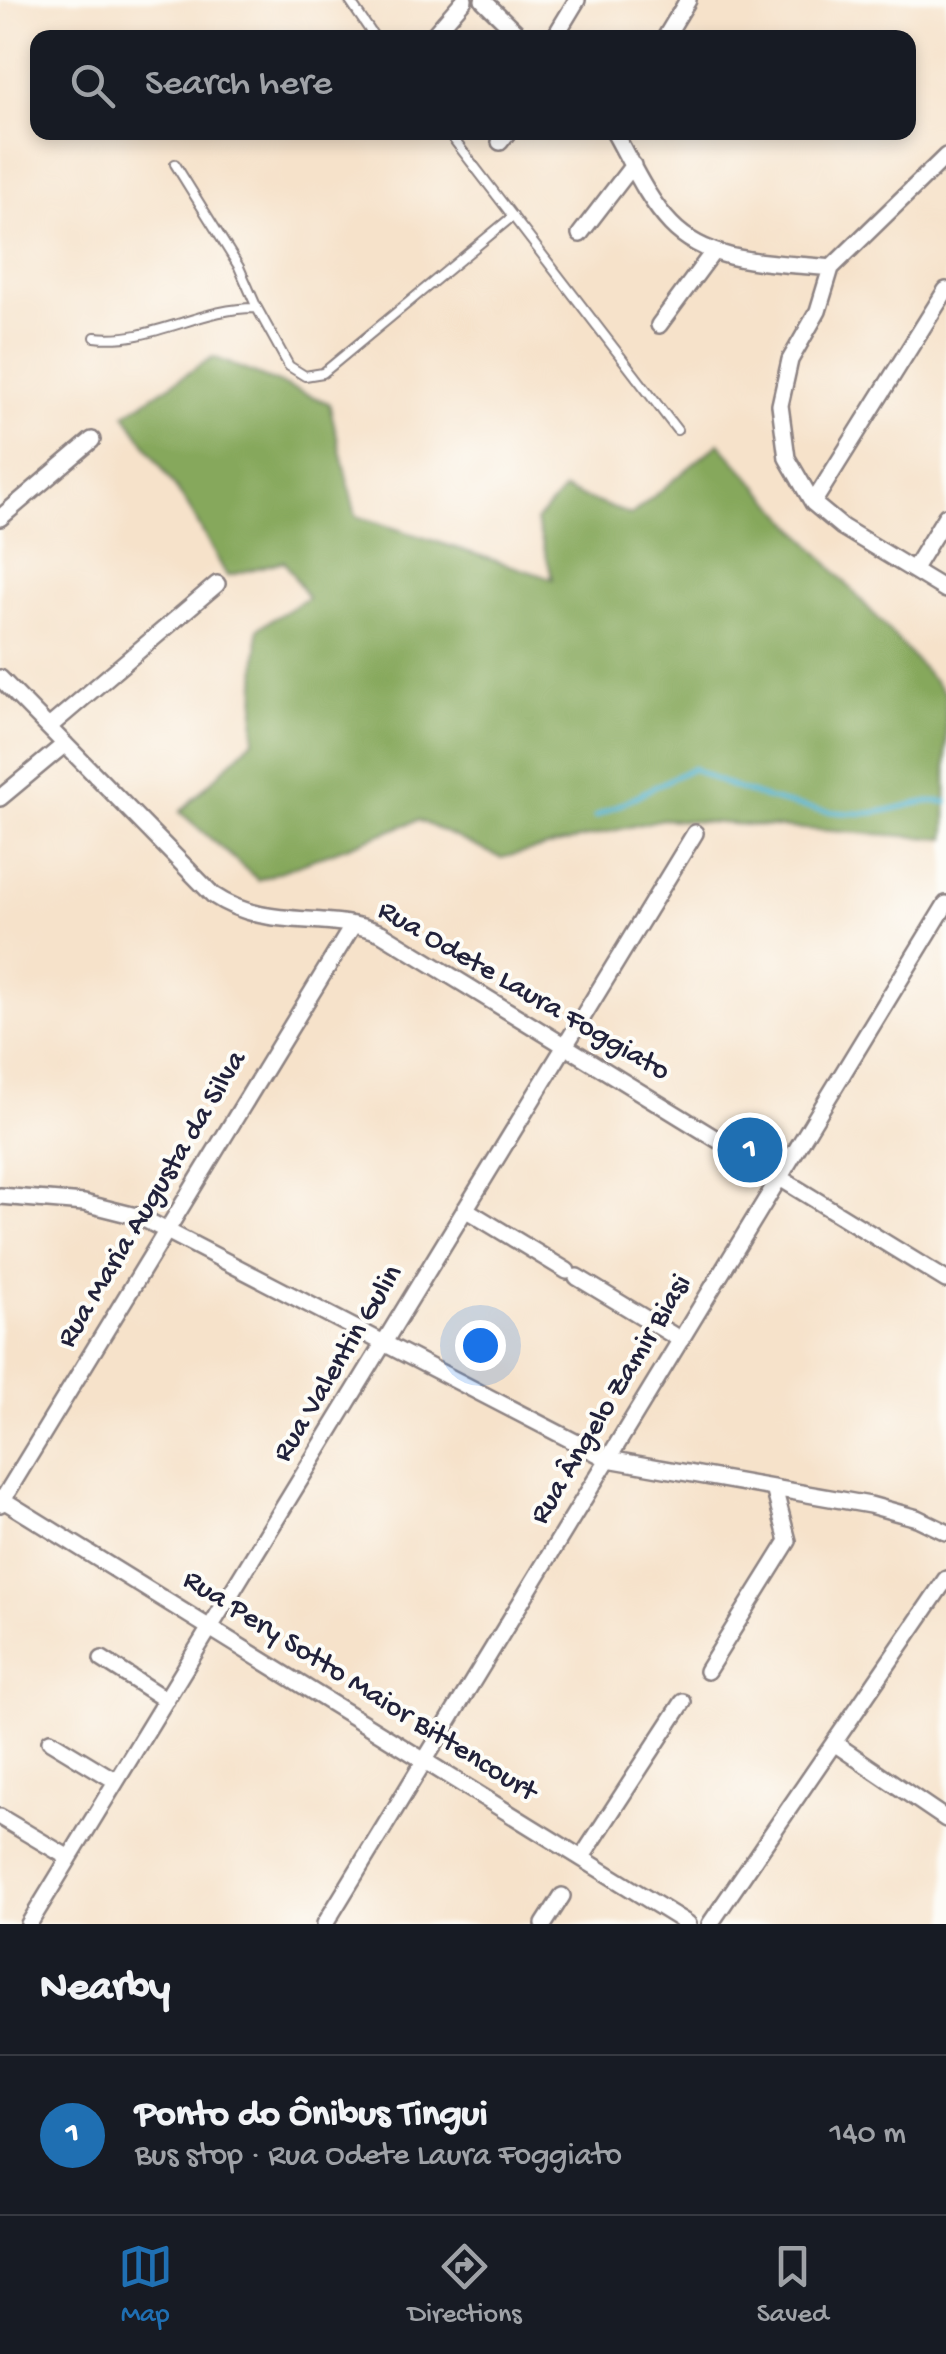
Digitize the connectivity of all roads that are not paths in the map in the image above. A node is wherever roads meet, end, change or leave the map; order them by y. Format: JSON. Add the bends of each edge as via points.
{"nodes":[{"id":1,"x":349,"y":0,"type":"edge"},
{"id":2,"x":464,"y":0,"type":"edge"},
{"id":3,"x":483,"y":0,"type":"edge"},
{"id":4,"x":577,"y":0,"type":"edge"},
{"id":5,"x":688,"y":0,"type":"edge"},
{"id":6,"x":369,"y":30,"type":"edge"},
{"id":7,"x":438,"y":30,"type":"edge"},
{"id":8,"x":514,"y":30,"type":"edge"},
{"id":9,"x":559,"y":30,"type":"edge"},
{"id":10,"x":670,"y":30,"type":"edge"},
{"id":11,"x":454,"y":140,"type":"edge"},
{"id":12,"x":619,"y":140,"type":"edge"},
{"id":13,"x":946,"y":156,"type":"edge"},
{"id":14,"x":175,"y":164,"type":"dead end"},
{"id":15,"x":633,"y":165,"type":"junction"},
{"id":16,"x":513,"y":216,"type":"junction"},
{"id":17,"x":580,"y":234,"type":"dead end"},
{"id":18,"x":713,"y":252,"type":"junction"},
{"id":19,"x":831,"y":268,"type":"junction"},
{"id":20,"x":946,"y":290,"type":"edge"},
{"id":21,"x":257,"y":308,"type":"junction"},
{"id":22,"x":658,"y":325,"type":"dead end"},
{"id":23,"x":94,"y":337,"type":"dead end"},
{"id":24,"x":677,"y":430,"type":"dead end"},
{"id":25,"x":92,"y":440,"type":"dead end"},
{"id":26,"x":812,"y":503,"type":"junction"},
{"id":27,"x":946,"y":516,"type":"edge"},
{"id":28,"x":0,"y":518,"type":"edge"},
{"id":29,"x":913,"y":570,"type":"junction"},
{"id":30,"x":217,"y":584,"type":"dead end"},
{"id":31,"x":946,"y":590,"type":"edge"},
{"id":32,"x":0,"y":678,"type":"edge"},
{"id":33,"x":49,"y":727,"type":"junction"},
{"id":34,"x":65,"y":744,"type":"junction"},
{"id":35,"x":0,"y":798,"type":"edge"},
{"id":36,"x":696,"y":833,"type":"dead end"},
{"id":37,"x":946,"y":904,"type":"edge"},
{"id":38,"x":353,"y":924,"type":"junction"},
{"id":39,"x":565,"y":1046,"type":"junction"},
{"id":40,"x":779,"y":1178,"type":"junction"},
{"id":41,"x":0,"y":1196,"type":"edge"},
{"id":42,"x":465,"y":1209,"type":"junction"},
{"id":43,"x":167,"y":1230,"type":"junction"},
{"id":44,"x":946,"y":1280,"type":"edge"},
{"id":45,"x":680,"y":1340,"type":"junction"},
{"id":46,"x":384,"y":1342,"type":"junction"},
{"id":47,"x":608,"y":1459,"type":"junction"},
{"id":48,"x":774,"y":1488,"type":"junction"},
{"id":49,"x":1,"y":1501,"type":"edge"},
{"id":50,"x":946,"y":1532,"type":"edge"},
{"id":51,"x":946,"y":1579,"type":"edge"},
{"id":52,"x":210,"y":1628,"type":"junction"},
{"id":53,"x":102,"y":1660,"type":"dead end"},
{"id":54,"x":707,"y":1671,"type":"dead end"},
{"id":55,"x":166,"y":1700,"type":"junction"},
{"id":56,"x":683,"y":1702,"type":"dead end"},
{"id":57,"x":50,"y":1741,"type":"dead end"},
{"id":58,"x":834,"y":1743,"type":"junction"},
{"id":59,"x":425,"y":1760,"type":"junction"},
{"id":60,"x":116,"y":1782,"type":"junction"},
{"id":61,"x":0,"y":1816,"type":"edge"},
{"id":62,"x":946,"y":1820,"type":"edge"},
{"id":63,"x":582,"y":1857,"type":"junction"},
{"id":64,"x":69,"y":1858,"type":"junction"},
{"id":65,"x":562,"y":1896,"type":"dead end"},
{"id":66,"x":29,"y":1924,"type":"edge"},
{"id":67,"x":325,"y":1924,"type":"edge"},
{"id":68,"x":544,"y":1924,"type":"edge"},
{"id":69,"x":688,"y":1924,"type":"edge"},
{"id":70,"x":710,"y":1924,"type":"edge"}],
"edges":[{"from":1,"to":6,"type":"lane"},
{"from":2,"to":7,"type":"street"},
{"from":3,"to":8,"type":"street"},
{"from":4,"to":9,"type":"street"},
{"from":5,"to":10,"type":"street"},
{"from":11,"to":16,"type":"lane"},
{"from":12,"to":15,"type":"street"},
{"from":13,"to":19,"type":"street"},
{"from":14,"to":21,"type":"lane"},
{"from":15,"to":17,"type":"street"},
{"from":15,"to":18,"type":"street","via":[[673,226]]},
{"from":16,"to":21,"type":"lane","via":[[323,374],[305,376],[289,366]]},
{"from":16,"to":24,"type":"lane"},
{"from":18,"to":19,"type":"street"},
{"from":18,"to":22,"type":"street"},
{"from":19,"to":26,"type":"street","via":[[818,311],[790,360],[780,405],[787,458]]},
{"from":20,"to":26,"type":"street"},
{"from":21,"to":23,"type":"lane","via":[[117,340]]},
{"from":25,"to":28,"type":"street"},
{"from":26,"to":29,"type":"street"},
{"from":27,"to":29,"type":"street"},
{"from":29,"to":31,"type":"street"},
{"from":30,"to":33,"type":"street"},
{"from":32,"to":33,"type":"street","name":"Rua Odete Laura Foggiato"},
{"from":33,"to":34,"type":"street","name":"Rua Odete Laura Foggiato"},
{"from":34,"to":35,"type":"street"},
{"from":34,"to":38,"type":"street","name":"Rua Odete Laura Foggiato","via":[[233,908],[282,920]]},
{"from":36,"to":39,"type":"street","name":"Rua Valentin Gulin"},
{"from":37,"to":40,"type":"street","name":"Rua Ângelo Zamir Biasi"},
{"from":38,"to":39,"type":"street","name":"Rua Odete Laura Foggiato","via":[[381,934]]},
{"from":38,"to":43,"type":"street","name":"Rua Maria Augusta da Silva"},
{"from":39,"to":40,"type":"street","name":"Rua Odete Laura Foggiato"},
{"from":39,"to":42,"type":"street","name":"Rua Valentin Gulin"},
{"from":40,"to":44,"type":"street","name":"Rua Odete Laura Foggiato"},
{"from":40,"to":45,"type":"street","name":"Rua Ângelo Zamir Biasi"},
{"from":41,"to":43,"type":"street","via":[[118,1210]]},
{"from":42,"to":45,"type":"street"},
{"from":42,"to":46,"type":"street","name":"Rua Valentin Gulin"},
{"from":43,"to":46,"type":"street"},
{"from":43,"to":49,"type":"street","name":"Rua Maria Augusta da Silva"},
{"from":45,"to":47,"type":"street","name":"Rua Ângelo Zamir Biasi"},
{"from":46,"to":47,"type":"street"},
{"from":46,"to":52,"type":"street","name":"Rua Valentin Gulin"},
{"from":47,"to":48,"type":"street"},
{"from":47,"to":59,"type":"street","name":"Rua Ângelo Zamir Biasi"},
{"from":48,"to":50,"type":"street","via":[[893,1510]]},
{"from":48,"to":54,"type":"street","via":[[788,1541]]},
{"from":49,"to":52,"type":"street","name":"Rua Pery Sotto Maior Bittencourt"},
{"from":51,"to":58,"type":"street"},
{"from":52,"to":55,"type":"street","name":"Rua Valentin Gulin"},
{"from":52,"to":59,"type":"street","name":"Rua Pery Sotto Maior Bittencourt"},
{"from":53,"to":55,"type":"street"},
{"from":55,"to":60,"type":"street","name":"Rua Valentin Gulin"},
{"from":56,"to":63,"type":"street"},
{"from":57,"to":60,"type":"street"},
{"from":58,"to":62,"type":"street"},
{"from":58,"to":70,"type":"street"},
{"from":59,"to":63,"type":"street","name":"Rua Pery Sotto Maior Bittencourt"},
{"from":59,"to":67,"type":"street","name":"Rua Ângelo Zamir Biasi"},
{"from":60,"to":64,"type":"street","name":"Rua Valentin Gulin"},
{"from":61,"to":64,"type":"street"},
{"from":63,"to":69,"type":"street","name":"Rua Pery Sotto Maior Bittencourt"},
{"from":64,"to":66,"type":"street","name":"Rua Valentin Gulin"},
{"from":65,"to":68,"type":"street"}]}
